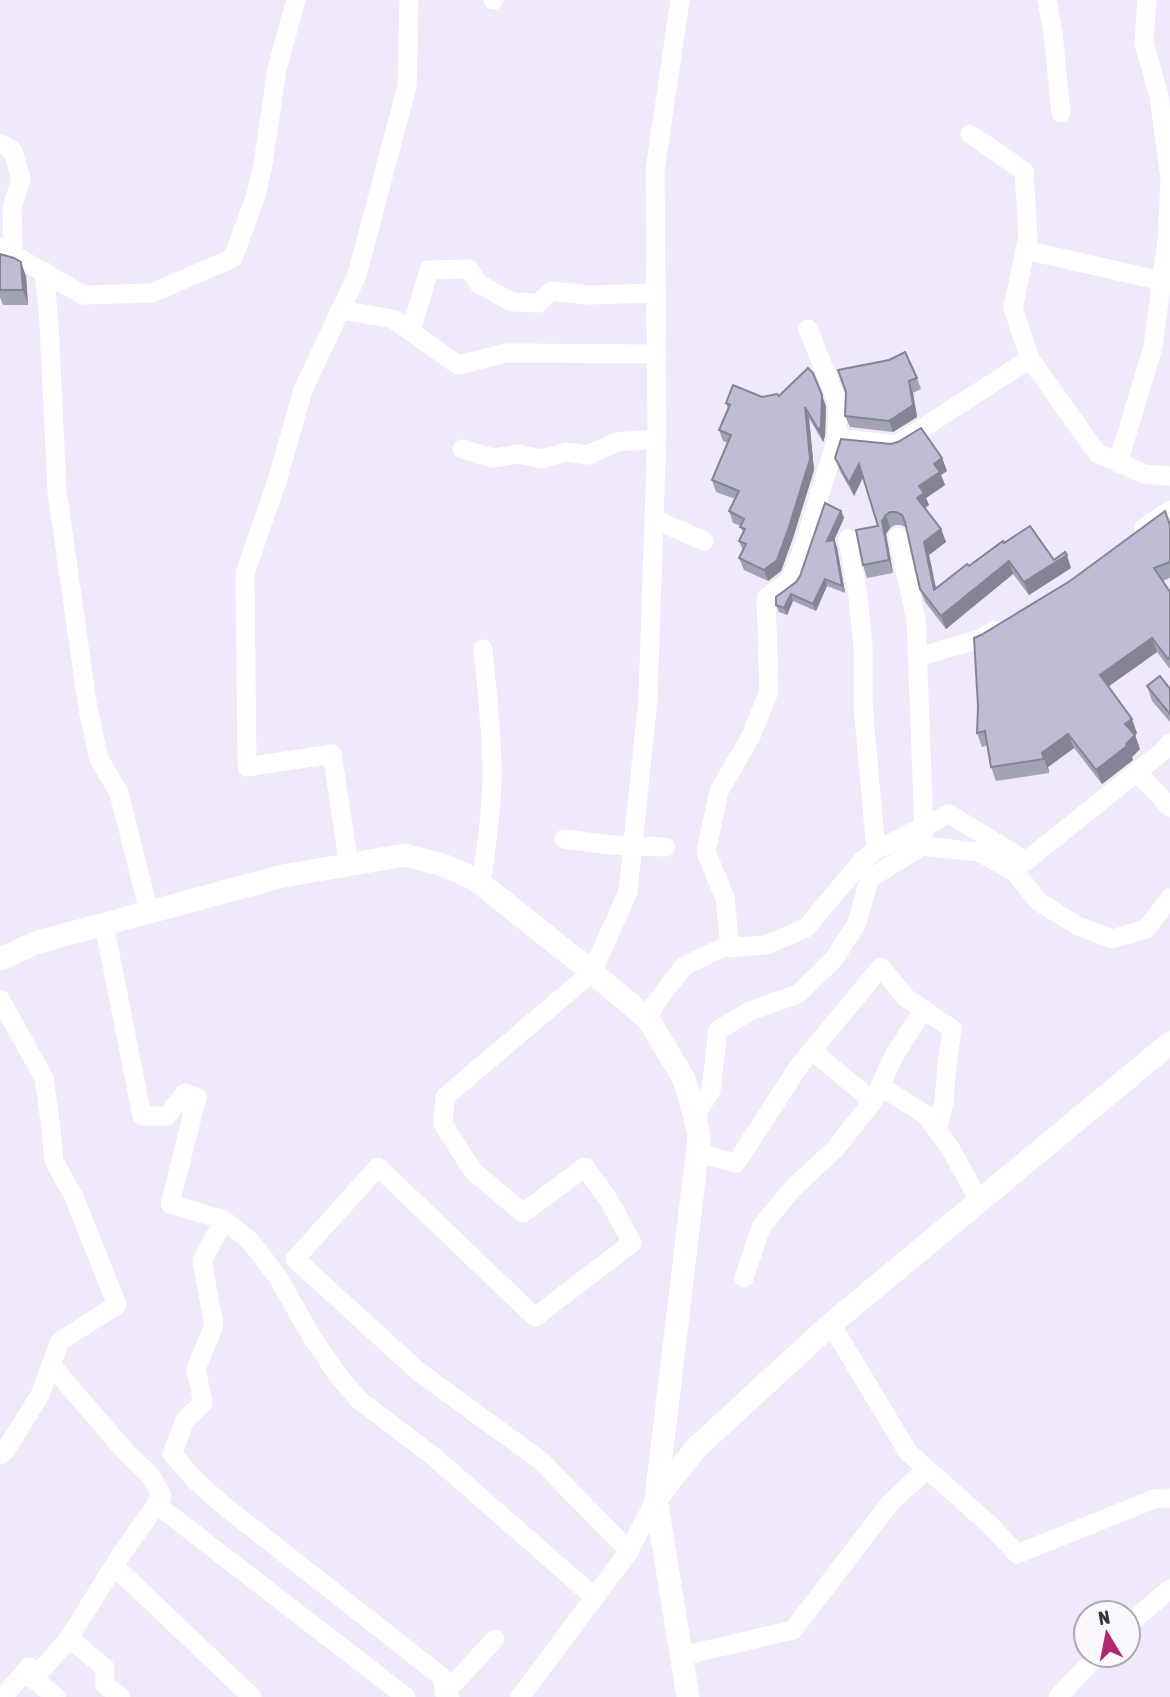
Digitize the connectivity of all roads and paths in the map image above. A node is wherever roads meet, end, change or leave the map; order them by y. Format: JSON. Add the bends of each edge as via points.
{"nodes":[{"id":1,"x":296,"y":0,"type":"edge"},
{"id":2,"x":409,"y":0,"type":"edge"},
{"id":3,"x":680,"y":0,"type":"edge"},
{"id":4,"x":1047,"y":0,"type":"edge"},
{"id":5,"x":1147,"y":0,"type":"edge"},
{"id":6,"x":1061,"y":113,"type":"dead end"},
{"id":7,"x":970,"y":135,"type":"dead end"},
{"id":8,"x":0,"y":143,"type":"edge"},
{"id":9,"x":1170,"y":180,"type":"edge"},
{"id":10,"x":1025,"y":250,"type":"junction"},
{"id":11,"x":6,"y":251,"type":"edge"},
{"id":12,"x":44,"y":271,"type":"junction"},
{"id":13,"x":1162,"y":281,"type":"junction"},
{"id":14,"x":656,"y":293,"type":"junction"},
{"id":15,"x":340,"y":310,"type":"junction"},
{"id":16,"x":808,"y":329,"type":"dead end"},
{"id":17,"x":411,"y":331,"type":"junction"},
{"id":18,"x":656,"y":354,"type":"junction"},
{"id":19,"x":1030,"y":359,"type":"junction"},
{"id":20,"x":838,"y":438,"type":"junction"},
{"id":21,"x":657,"y":439,"type":"junction"},
{"id":22,"x":462,"y":449,"type":"dead end"},
{"id":23,"x":1118,"y":463,"type":"junction"},
{"id":24,"x":1170,"y":476,"type":"edge"},
{"id":25,"x":1170,"y":510,"type":"edge"},
{"id":26,"x":654,"y":519,"type":"junction"},
{"id":27,"x":898,"y":537,"type":"dead end"},
{"id":28,"x":848,"y":538,"type":"dead end"},
{"id":29,"x":704,"y":541,"type":"dead end"},
{"id":30,"x":1127,"y":542,"type":"edge"},
{"id":31,"x":1014,"y":619,"type":"edge"},
{"id":32,"x":483,"y":649,"type":"dead end"},
{"id":33,"x":918,"y":657,"type":"junction"},
{"id":34,"x":1170,"y":743,"type":"edge"},
{"id":35,"x":1138,"y":772,"type":"junction"},
{"id":36,"x":1170,"y":807,"type":"edge"},
{"id":37,"x":923,"y":836,"type":"junction"},
{"id":38,"x":564,"y":839,"type":"dead end"},
{"id":39,"x":633,"y":846,"type":"junction"},
{"id":40,"x":666,"y":847,"type":"dead end"},
{"id":41,"x":876,"y":850,"type":"junction"},
{"id":42,"x":349,"y":865,"type":"junction"},
{"id":43,"x":481,"y":884,"type":"junction"},
{"id":44,"x":1170,"y":898,"type":"edge"},
{"id":45,"x":149,"y":912,"type":"junction"},
{"id":46,"x":104,"y":924,"type":"junction"},
{"id":47,"x":730,"y":948,"type":"junction"},
{"id":48,"x":0,"y":959,"type":"edge"},
{"id":49,"x":592,"y":972,"type":"junction"},
{"id":50,"x":0,"y":999,"type":"edge"},
{"id":51,"x":924,"y":1009,"type":"junction"},
{"id":52,"x":648,"y":1019,"type":"junction"},
{"id":53,"x":1170,"y":1042,"type":"edge"},
{"id":54,"x":812,"y":1051,"type":"junction"},
{"id":55,"x":877,"y":1093,"type":"junction"},
{"id":56,"x":695,"y":1116,"type":"junction"},
{"id":57,"x":937,"y":1130,"type":"junction"},
{"id":58,"x":697,"y":1153,"type":"junction"},
{"id":59,"x":980,"y":1202,"type":"junction"},
{"id":60,"x":224,"y":1220,"type":"junction"},
{"id":61,"x":744,"y":1278,"type":"dead end"},
{"id":62,"x":831,"y":1324,"type":"junction"},
{"id":63,"x":51,"y":1365,"type":"junction"},
{"id":64,"x":0,"y":1455,"type":"edge"},
{"id":65,"x":927,"y":1469,"type":"junction"},
{"id":66,"x":1170,"y":1498,"type":"edge"},
{"id":67,"x":656,"y":1499,"type":"junction"},
{"id":68,"x":156,"y":1504,"type":"junction"},
{"id":69,"x":629,"y":1551,"type":"junction"},
{"id":70,"x":114,"y":1566,"type":"junction"},
{"id":71,"x":1170,"y":1589,"type":"edge"},
{"id":72,"x":594,"y":1597,"type":"junction"},
{"id":73,"x":1142,"y":1613,"type":"edge"},
{"id":74,"x":69,"y":1638,"type":"junction"},
{"id":75,"x":495,"y":1639,"type":"dead end"},
{"id":76,"x":681,"y":1656,"type":"junction"},
{"id":77,"x":1085,"y":1669,"type":"edge"},
{"id":78,"x":25,"y":1672,"type":"junction"},
{"id":79,"x":448,"y":1695,"type":"edge"},
{"id":80,"x":3,"y":1697,"type":"edge"},
{"id":81,"x":55,"y":1697,"type":"edge"},
{"id":82,"x":121,"y":1697,"type":"edge"},
{"id":83,"x":252,"y":1697,"type":"edge"},
{"id":84,"x":406,"y":1697,"type":"edge"},
{"id":85,"x":520,"y":1697,"type":"edge"},
{"id":86,"x":688,"y":1697,"type":"edge"},
{"id":87,"x":1058,"y":1697,"type":"edge"}],
"edges":[{"from":1,"to":12,"type":"street","via":[[277,69],[258,185],[233,258],[152,293],[83,295]]},
{"from":2,"to":15,"type":"street","via":[[407,86],[357,275]]},
{"from":3,"to":14,"type":"street","via":[[655,170]]},
{"from":4,"to":6,"type":"street"},
{"from":5,"to":9,"type":"street","via":[[1144,43],[1159,96]]},
{"from":7,"to":10,"type":"street","via":[[1024,171]]},
{"from":8,"to":11,"type":"street","via":[[13,151],[21,179]]},
{"from":9,"to":13,"type":"street"},
{"from":10,"to":13,"type":"street"},
{"from":10,"to":19,"type":"street","via":[[1013,308]]},
{"from":11,"to":12,"type":"street"},
{"from":12,"to":45,"type":"street","via":[[57,491],[88,709],[99,759],[119,793]]},
{"from":13,"to":23,"type":"street","via":[[1153,347]]},
{"from":14,"to":17,"type":"street","via":[[551,291],[539,303],[512,302],[480,284],[469,269],[429,270]]},
{"from":14,"to":18,"type":"street"},
{"from":15,"to":17,"type":"street","via":[[393,319]]},
{"from":15,"to":42,"type":"street","via":[[303,390],[245,573],[245,704],[247,767],[332,754]]},
{"from":16,"to":20,"type":"street","via":[[838,404]]},
{"from":17,"to":18,"type":"street","via":[[458,365],[507,353]]},
{"from":18,"to":21,"type":"street"},
{"from":19,"to":20,"type":"street","via":[[897,445]]},
{"from":19,"to":23,"type":"street","via":[[1097,453]]},
{"from":20,"to":47,"type":"street","via":[[791,579],[766,598],[769,691],[751,736],[719,792],[706,852],[725,898]]},
{"from":21,"to":22,"type":"street","via":[[617,442],[588,455],[566,452],[542,459],[518,454],[494,458]]},
{"from":21,"to":26,"type":"street"},
{"from":23,"to":24,"type":"street","via":[[1144,474]]},
{"from":25,"to":30,"type":"street"},
{"from":26,"to":29,"type":"street"},
{"from":26,"to":39,"type":"street","via":[[648,699]]},
{"from":27,"to":33,"type":"street","via":[[916,620]]},
{"from":28,"to":41,"type":"street","via":[[863,648],[863,706]]},
{"from":31,"to":33,"type":"street","via":[[980,639]]},
{"from":32,"to":43,"type":"street","via":[[492,776]]},
{"from":33,"to":37,"type":"street"},
{"from":34,"to":35,"type":"street"},
{"from":35,"to":36,"type":"street"},
{"from":35,"to":37,"type":"street","via":[[1026,861],[949,814]]},
{"from":37,"to":41,"type":"street"},
{"from":37,"to":44,"type":"street","via":[[979,852],[1015,872],[1039,902],[1078,926],[1112,939],[1146,929]]},
{"from":37,"to":56,"type":"street","via":[[869,879],[857,923],[834,959],[798,995],[750,1011],[718,1030],[711,1090]]},
{"from":38,"to":39,"type":"street"},
{"from":39,"to":40,"type":"street"},
{"from":39,"to":49,"type":"street","via":[[628,892]]},
{"from":41,"to":47,"type":"street","via":[[806,929],[766,946]]},
{"from":42,"to":43,"type":"street","via":[[405,855],[443,865]]},
{"from":42,"to":45,"type":"street","via":[[283,876]]},
{"from":43,"to":49,"type":"street"},
{"from":45,"to":46,"type":"street"},
{"from":46,"to":48,"type":"street","via":[[38,942]]},
{"from":46,"to":60,"type":"street","via":[[142,1116],[167,1116],[185,1093],[197,1097],[170,1204]]},
{"from":47,"to":52,"type":"street","via":[[684,966]]},
{"from":49,"to":52,"type":"street"},
{"from":49,"to":69,"type":"street","via":[[445,1097],[443,1124],[473,1171],[523,1213],[585,1167],[632,1243],[535,1317],[378,1167],[295,1259],[419,1372],[540,1460]]},
{"from":50,"to":63,"type":"street","via":[[44,1078],[54,1161],[74,1197],[117,1305],[60,1341]]},
{"from":51,"to":54,"type":"street","via":[[905,998],[881,967]]},
{"from":51,"to":55,"type":"street"},
{"from":51,"to":57,"type":"street","via":[[953,1029]]},
{"from":52,"to":56,"type":"street","via":[[684,1079]]},
{"from":53,"to":59,"type":"street"},
{"from":54,"to":55,"type":"street"},
{"from":54,"to":58,"type":"street","via":[[736,1163]]},
{"from":55,"to":57,"type":"street","via":[[926,1115]]},
{"from":55,"to":61,"type":"street","via":[[835,1149],[792,1189],[761,1227]]},
{"from":56,"to":58,"type":"street"},
{"from":57,"to":59,"type":"street"},
{"from":58,"to":67,"type":"street"},
{"from":59,"to":62,"type":"street"},
{"from":60,"to":72,"type":"street","via":[[251,1242],[278,1276],[312,1337],[359,1400],[433,1456]]},
{"from":60,"to":79,"type":"street","via":[[202,1261],[214,1325],[196,1369],[203,1403],[185,1420],[172,1454],[223,1505],[442,1677]]},
{"from":62,"to":65,"type":"street","via":[[908,1452]]},
{"from":62,"to":67,"type":"street","via":[[696,1448]]},
{"from":63,"to":64,"type":"street","via":[[40,1395]]},
{"from":63,"to":68,"type":"street","via":[[151,1476],[162,1497]]},
{"from":65,"to":66,"type":"street","via":[[1017,1554],[1154,1499]]},
{"from":65,"to":76,"type":"street","via":[[890,1503],[793,1630]]},
{"from":67,"to":69,"type":"street"},
{"from":67,"to":76,"type":"street"},
{"from":68,"to":70,"type":"street"},
{"from":68,"to":84,"type":"street"},
{"from":69,"to":72,"type":"street"},
{"from":70,"to":74,"type":"street"},
{"from":70,"to":83,"type":"street"},
{"from":71,"to":73,"type":"street"},
{"from":72,"to":85,"type":"street"},
{"from":74,"to":78,"type":"street","via":[[40,1672],[29,1667]]},
{"from":74,"to":82,"type":"street","via":[[106,1668],[105,1685]]},
{"from":75,"to":79,"type":"street"},
{"from":76,"to":86,"type":"street"},
{"from":77,"to":87,"type":"street"},
{"from":78,"to":80,"type":"street"},
{"from":78,"to":81,"type":"street"}]}
